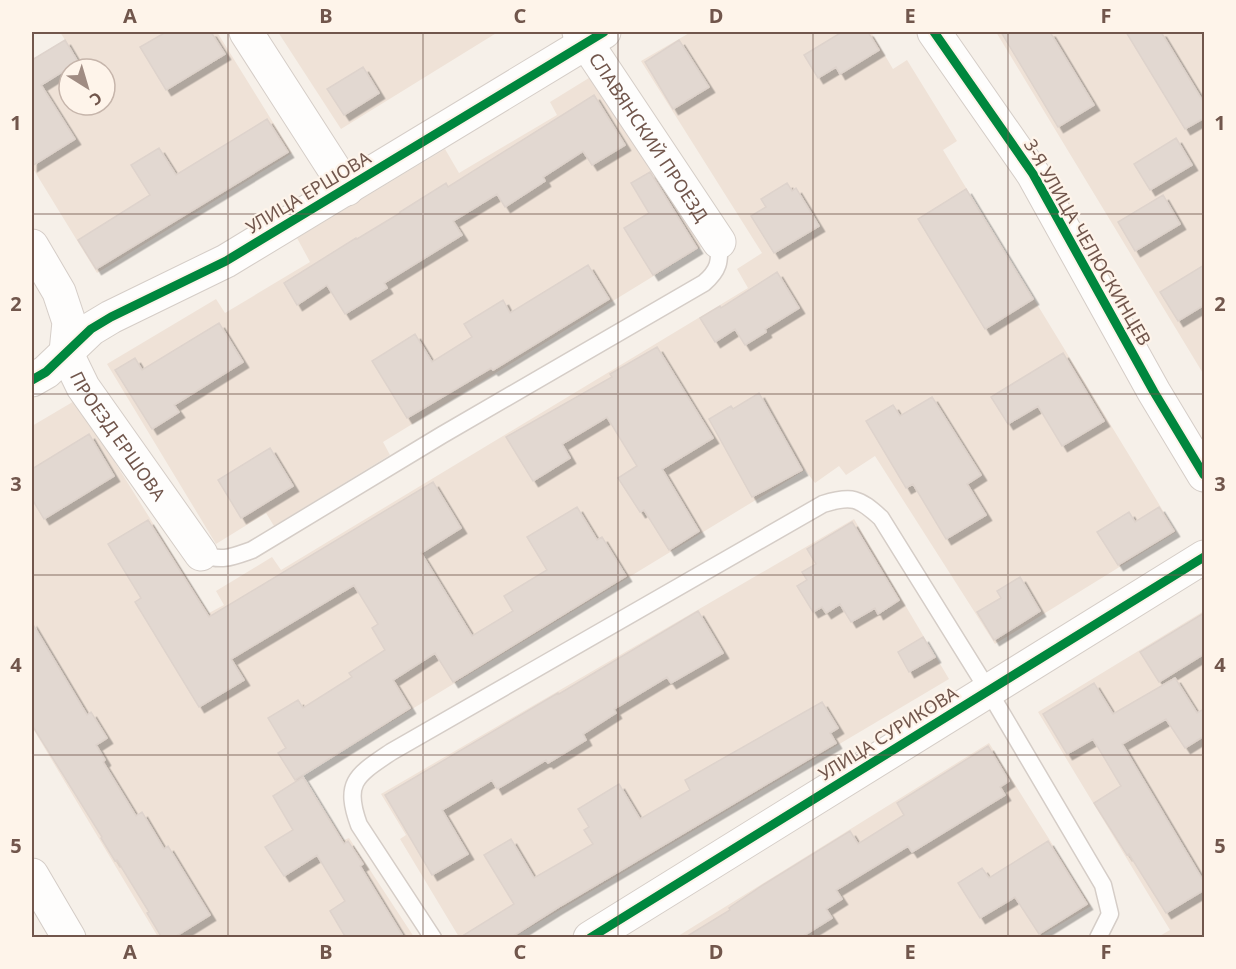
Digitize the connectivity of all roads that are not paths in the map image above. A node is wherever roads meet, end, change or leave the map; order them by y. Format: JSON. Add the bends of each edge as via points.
{"nodes":[{"id":1,"x":246,"y":32,"type":"edge"},
{"id":2,"x":934,"y":32,"type":"edge"},
{"id":3,"x":590,"y":35,"type":"edge"},
{"id":4,"x":347,"y":189,"type":"junction"},
{"id":5,"x":719,"y":242,"type":"joint"},
{"id":6,"x":32,"y":246,"type":"edge"},
{"id":7,"x":66,"y":352,"type":"junction"},
{"id":8,"x":32,"y":380,"type":"edge"},
{"id":9,"x":1204,"y":475,"type":"edge"},
{"id":10,"x":201,"y":554,"type":"joint"},
{"id":11,"x":1204,"y":557,"type":"edge"},
{"id":12,"x":988,"y":690,"type":"junction"},
{"id":13,"x":36,"y":893,"type":"edge"},
{"id":14,"x":69,"y":938,"type":"edge"},
{"id":15,"x":433,"y":938,"type":"edge"},
{"id":16,"x":590,"y":938,"type":"edge"},
{"id":17,"x":1098,"y":938,"type":"edge"}],
"edges":[{"from":1,"to":4,"type":"street"},
{"from":2,"to":9,"type":"street","name":"3-Я УЛИЦА ЧЕЛЮСКИНЦЕВ","via":[[1033,174]]},
{"from":3,"to":4,"type":"street","name":"УЛИЦА ЕРШОВА"},
{"from":3,"to":5,"type":"street","name":"СЛАВЯНСКИЙ ПРОЕЗД"},
{"from":4,"to":7,"type":"street","name":"УЛИЦА ЕРШОВА","via":[[226,261],[111,317]]},
{"from":5,"to":10,"type":"lane","via":[[715,274],[704,284],[252,550],[229,558],[214,559]]},
{"from":6,"to":7,"type":"street","name":"ПРОЕЗД ЕРШОВА","via":[[59,292],[69,322]]},
{"from":7,"to":8,"type":"street","name":"УЛИЦА ЕРШОВА"},
{"from":7,"to":10,"type":"street","name":"ПРОЕЗД ЕРШОВА","via":[[83,387]]},
{"from":11,"to":12,"type":"street","name":"УЛИЦА СУРИКОВА"},
{"from":12,"to":15,"type":"lane","via":[[881,518],[863,502],[842,498],[823,504],[365,770],[352,786],[351,806],[359,825]]},
{"from":12,"to":16,"type":"street","name":"УЛИЦА СУРИКОВА"},
{"from":12,"to":17,"type":"lane","via":[[1103,885],[1110,914]]},
{"from":13,"to":14,"type":"street"}]}
